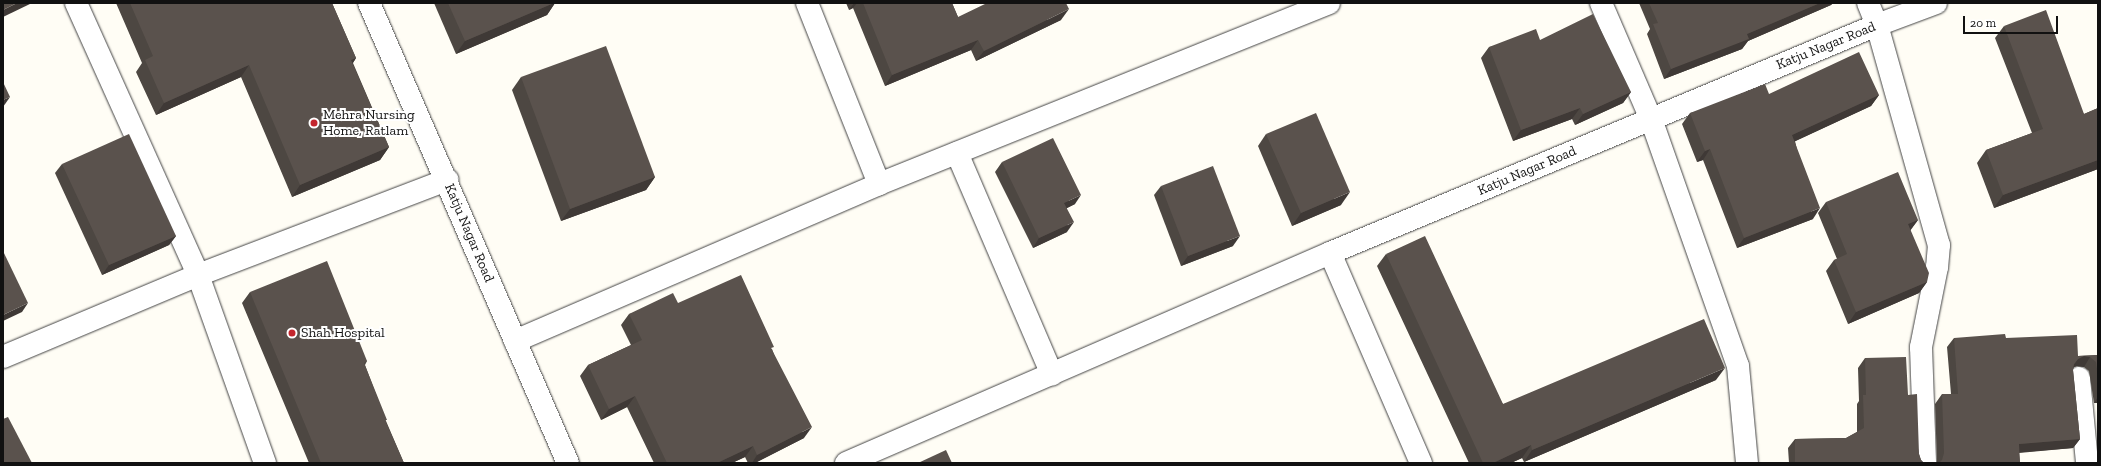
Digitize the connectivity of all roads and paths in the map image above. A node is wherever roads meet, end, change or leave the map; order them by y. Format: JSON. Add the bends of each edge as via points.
{"nodes":[{"id":1,"x":76,"y":3,"type":"edge"},
{"id":2,"x":369,"y":3,"type":"edge"},
{"id":3,"x":806,"y":3,"type":"edge"},
{"id":4,"x":1329,"y":3,"type":"edge"},
{"id":5,"x":1601,"y":3,"type":"edge"},
{"id":6,"x":1868,"y":3,"type":"edge"},
{"id":7,"x":1936,"y":3,"type":"edge"},
{"id":8,"x":1877,"y":25,"type":"junction"},
{"id":9,"x":1651,"y":119,"type":"junction"},
{"id":10,"x":957,"y":153,"type":"junction"},
{"id":11,"x":447,"y":180,"type":"junction"},
{"id":12,"x":879,"y":184,"type":"junction"},
{"id":13,"x":1330,"y":253,"type":"junction"},
{"id":14,"x":198,"y":275,"type":"junction"},
{"id":15,"x":515,"y":341,"type":"junction"},
{"id":16,"x":3,"y":357,"type":"edge"},
{"id":17,"x":1052,"y":375,"type":"junction"},
{"id":18,"x":2079,"y":378,"type":"dead end"},
{"id":19,"x":265,"y":463,"type":"edge"},
{"id":20,"x":568,"y":463,"type":"edge"},
{"id":21,"x":846,"y":463,"type":"edge"},
{"id":22,"x":1421,"y":463,"type":"edge"},
{"id":23,"x":1747,"y":463,"type":"edge"},
{"id":24,"x":1925,"y":463,"type":"edge"},
{"id":25,"x":2087,"y":463,"type":"edge"}],
"edges":[{"from":1,"to":14,"type":"street"},
{"from":2,"to":11,"type":"street","name":"Katju Nagar Road"},
{"from":3,"to":12,"type":"street"},
{"from":4,"to":10,"type":"street"},
{"from":5,"to":9,"type":"street"},
{"from":6,"to":8,"type":"street"},
{"from":7,"to":8,"type":"street","name":"Katju Nagar Road"},
{"from":8,"to":9,"type":"street","name":"Katju Nagar Road"},
{"from":8,"to":24,"type":"street","via":[[1939,245],[1921,347]]},
{"from":9,"to":13,"type":"street","name":"Katju Nagar Road"},
{"from":9,"to":23,"type":"street","via":[[1738,366]]},
{"from":10,"to":12,"type":"street"},
{"from":10,"to":17,"type":"street"},
{"from":11,"to":14,"type":"street"},
{"from":11,"to":15,"type":"street","name":"Katju Nagar Road"},
{"from":12,"to":15,"type":"street"},
{"from":13,"to":17,"type":"street","name":"Katju Nagar Road"},
{"from":13,"to":22,"type":"street"},
{"from":14,"to":16,"type":"street"},
{"from":14,"to":19,"type":"street"},
{"from":15,"to":20,"type":"street","name":"Katju Nagar Road"},
{"from":17,"to":21,"type":"street","name":"Katju Nagar Road"},
{"from":18,"to":25,"type":"street"}]}
